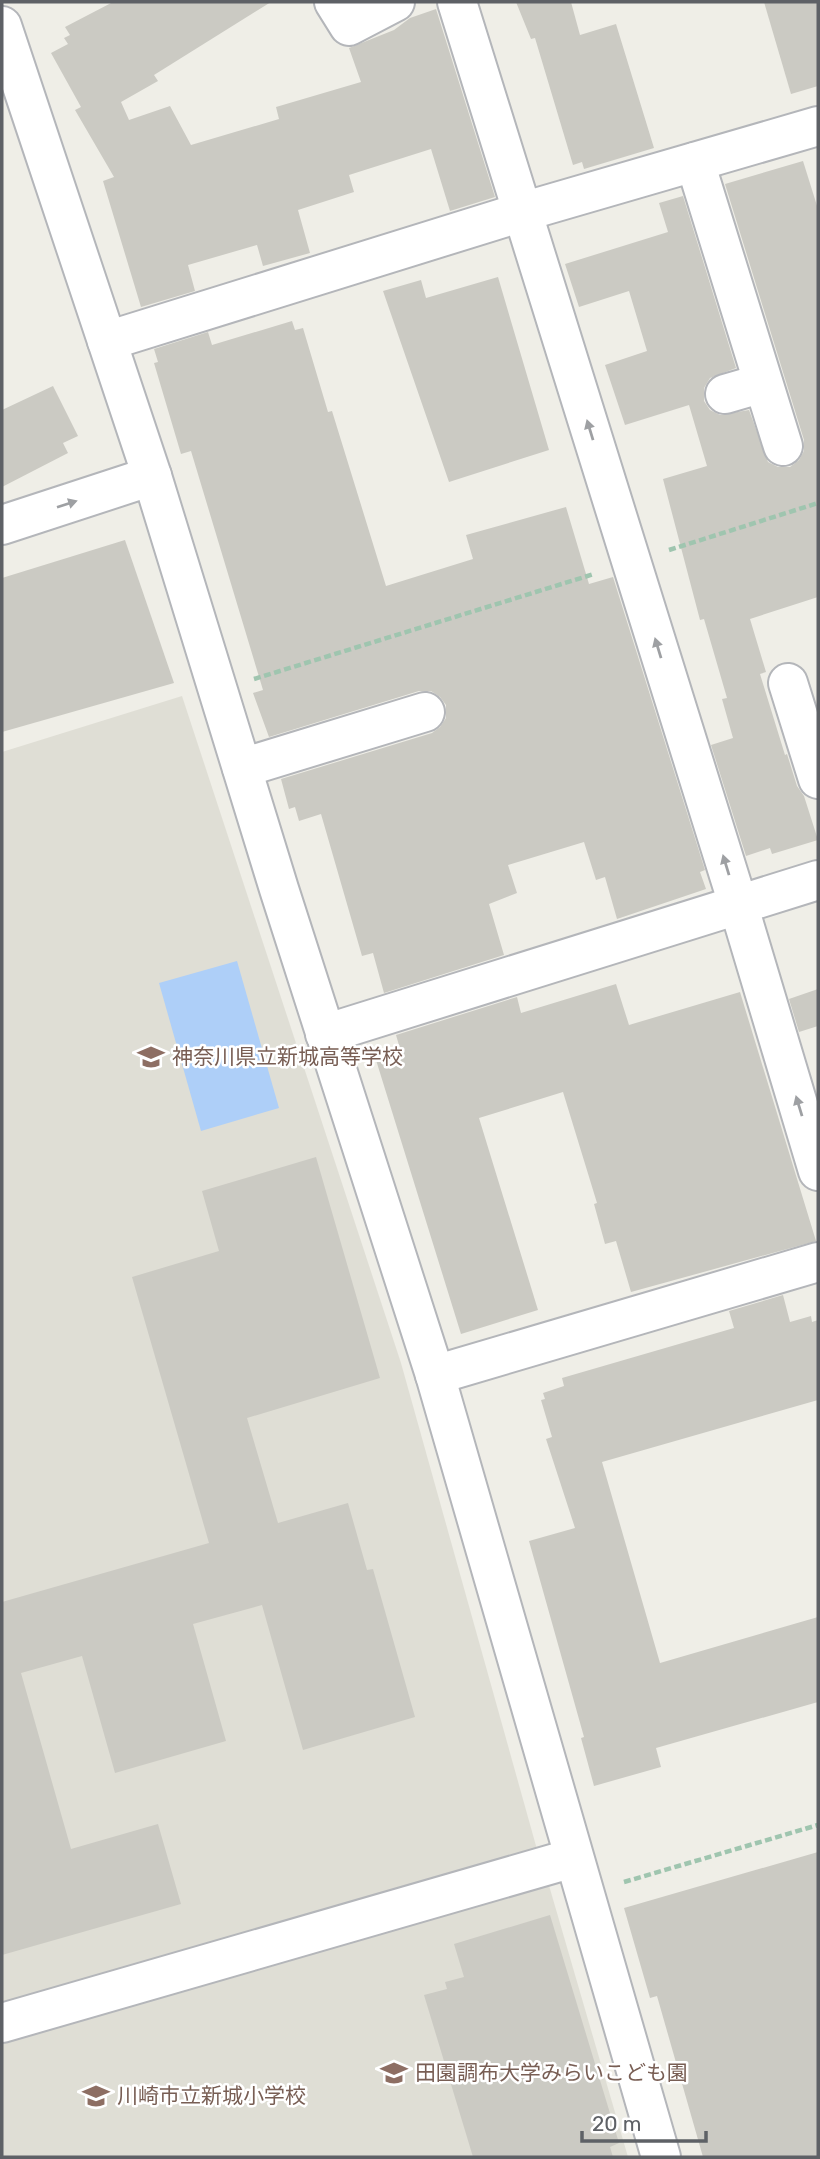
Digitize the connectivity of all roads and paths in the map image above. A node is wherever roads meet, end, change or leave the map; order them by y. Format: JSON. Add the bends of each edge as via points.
{"nodes":[{"id":1,"x":334,"y":2,"type":"edge"},
{"id":2,"x":395,"y":2,"type":"edge"},
{"id":3,"x":457,"y":2,"type":"edge"},
{"id":4,"x":2,"y":26,"type":"edge"},
{"id":5,"x":818,"y":126,"type":"edge"},
{"id":6,"x":695,"y":162,"type":"junction"},
{"id":7,"x":522,"y":212,"type":"junction"},
{"id":8,"x":107,"y":341,"type":"junction"},
{"id":9,"x":763,"y":383,"type":"junction"},
{"id":10,"x":725,"y":394,"type":"dead end"},
{"id":11,"x":783,"y":446,"type":"dead end"},
{"id":12,"x":152,"y":476,"type":"junction"},
{"id":13,"x":818,"y":503,"type":"edge"},
{"id":14,"x":2,"y":526,"type":"edge"},
{"id":15,"x":632,"y":562,"type":"junction"},
{"id":16,"x":242,"y":682,"type":"dead end"},
{"id":17,"x":788,"y":683,"type":"dead end"},
{"id":18,"x":425,"y":712,"type":"dead end"},
{"id":19,"x":242,"y":768,"type":"junction"},
{"id":20,"x":818,"y":779,"type":"edge"},
{"id":21,"x":818,"y":880,"type":"edge"},
{"id":22,"x":738,"y":904,"type":"junction"},
{"id":23,"x":325,"y":1034,"type":"junction"},
{"id":24,"x":818,"y":1171,"type":"edge"},
{"id":25,"x":818,"y":1262,"type":"edge"},
{"id":26,"x":435,"y":1375,"type":"junction"},
{"id":27,"x":818,"y":1825,"type":"edge"},
{"id":28,"x":578,"y":1876,"type":"junction"},
{"id":29,"x":2,"y":2023,"type":"edge"},
{"id":30,"x":661,"y":2157,"type":"edge"}],
"edges":[{"from":1,"to":2,"type":"street","via":[[349,26]]},
{"from":3,"to":7,"type":"street"},
{"from":4,"to":8,"type":"street"},
{"from":5,"to":6,"type":"street"},
{"from":6,"to":7,"type":"street"},
{"from":6,"to":9,"type":"street"},
{"from":7,"to":8,"type":"street"},
{"from":15,"to":7,"type":"street","one_way":true},
{"from":8,"to":12,"type":"street"},
{"from":9,"to":10,"type":"street"},
{"from":9,"to":11,"type":"street"},
{"from":14,"to":12,"type":"street","one_way":true},
{"from":12,"to":19,"type":"street"},
{"from":13,"to":15,"type":"path"},
{"from":15,"to":16,"type":"path"},
{"from":22,"to":15,"type":"street","one_way":true},
{"from":17,"to":20,"type":"street"},
{"from":18,"to":19,"type":"street"},
{"from":19,"to":23,"type":"street"},
{"from":21,"to":22,"type":"street"},
{"from":22,"to":23,"type":"street"},
{"from":24,"to":22,"type":"street","one_way":true},
{"from":23,"to":26,"type":"street"},
{"from":25,"to":26,"type":"street"},
{"from":26,"to":28,"type":"street"},
{"from":27,"to":28,"type":"path"},
{"from":28,"to":29,"type":"street"},
{"from":28,"to":30,"type":"street"}]}
